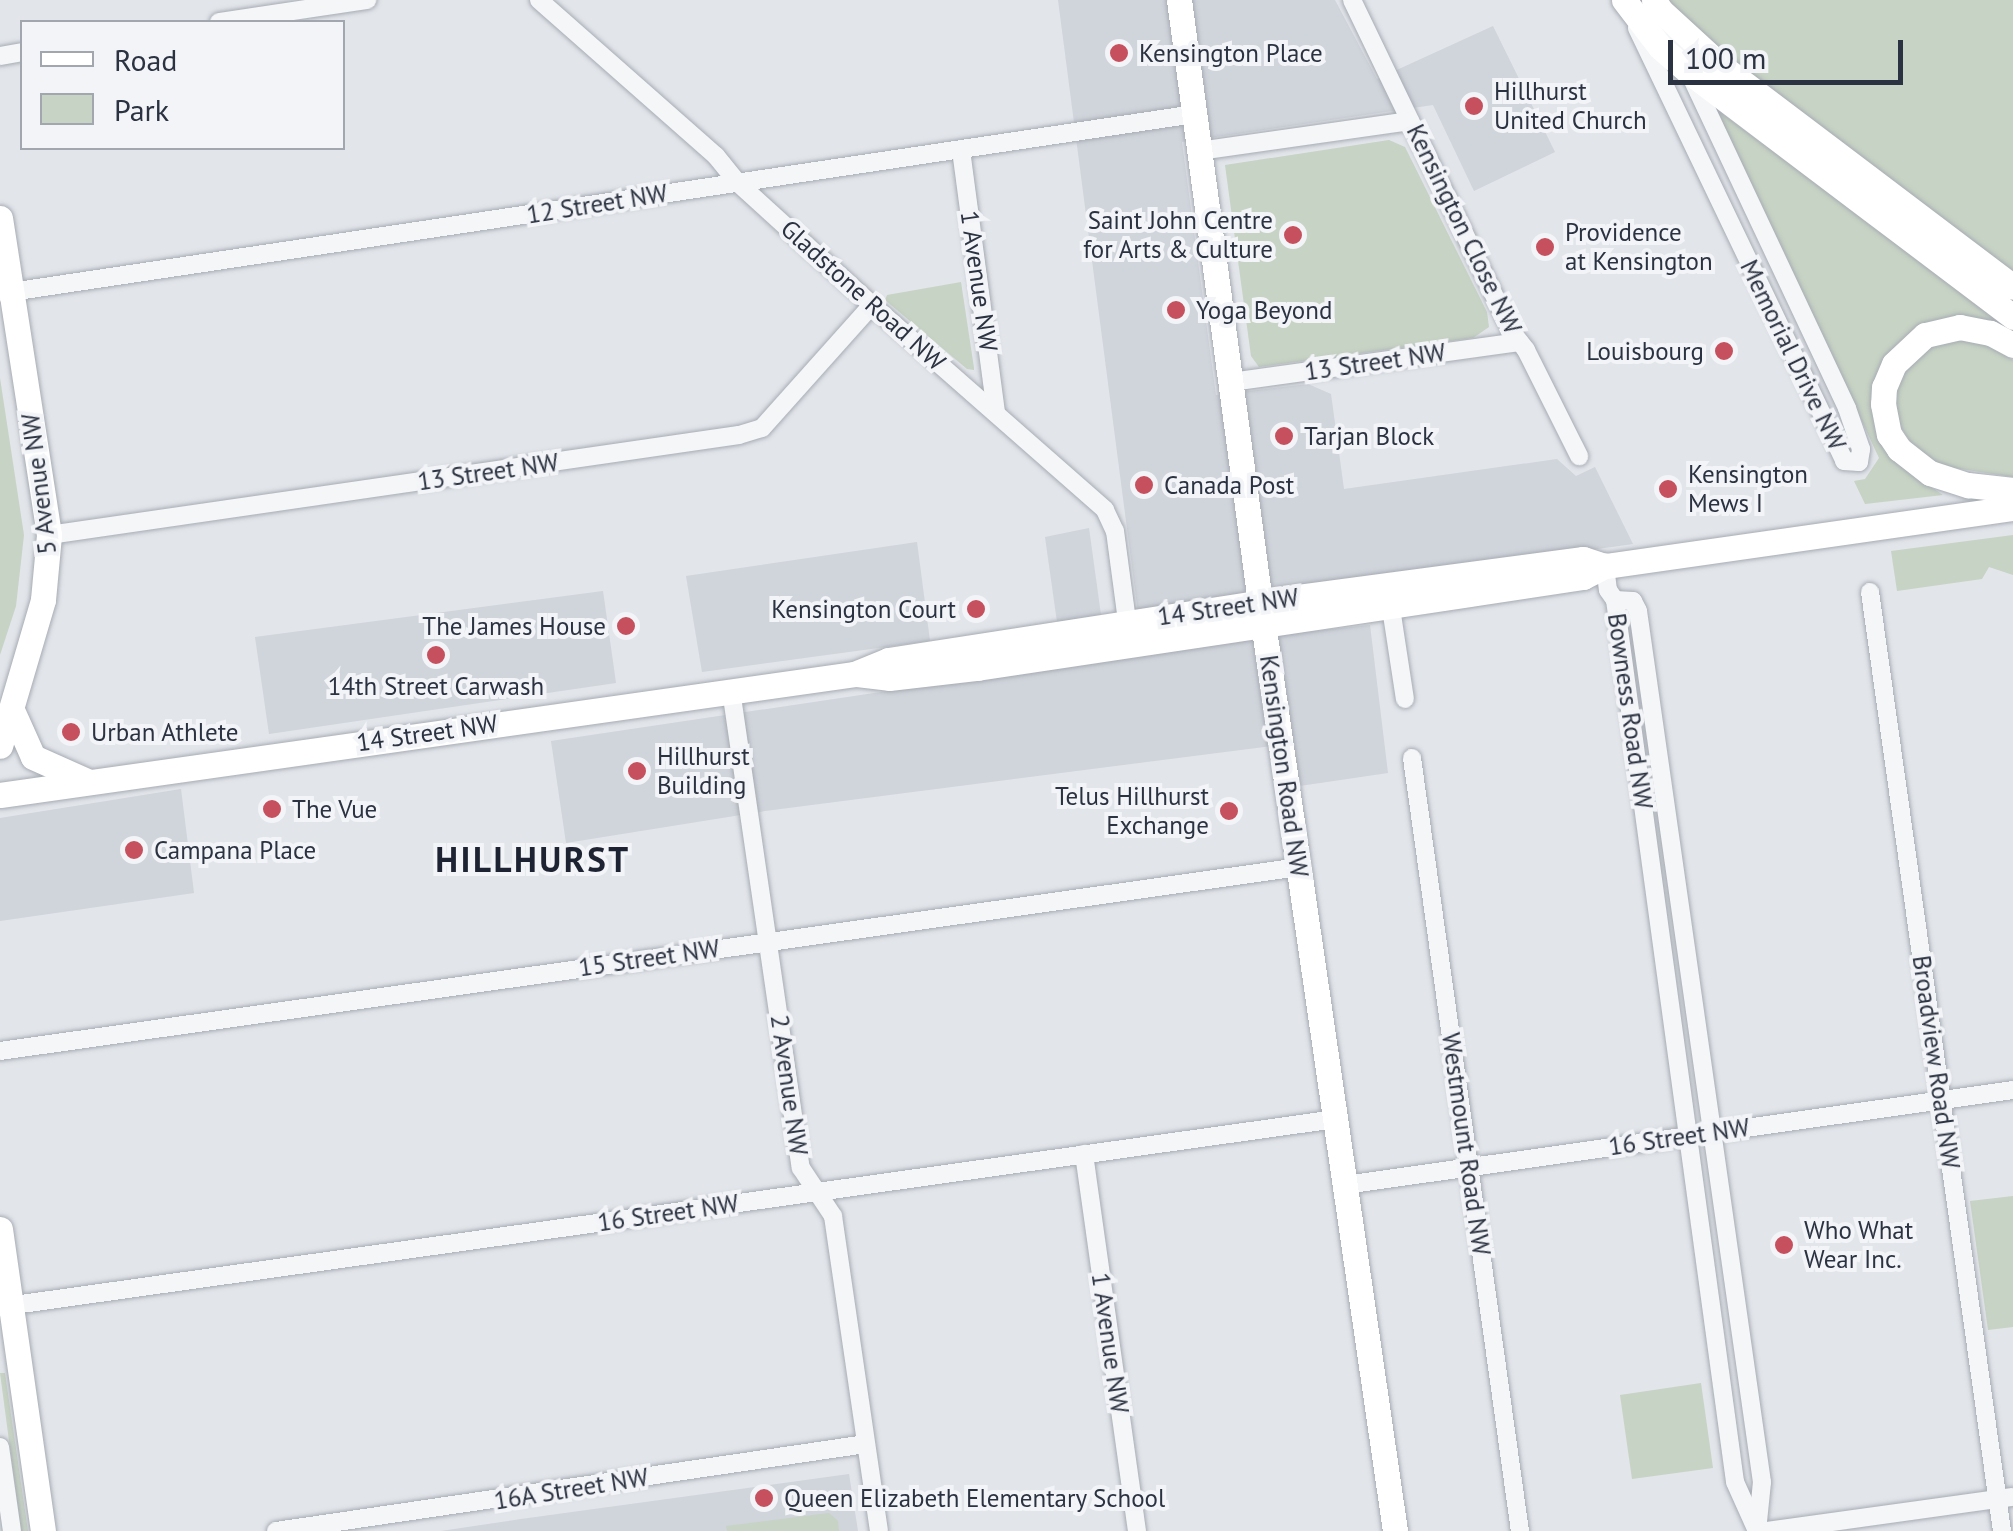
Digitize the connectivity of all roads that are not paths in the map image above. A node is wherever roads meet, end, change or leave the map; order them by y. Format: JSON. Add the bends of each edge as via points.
{"nodes":[{"id":1,"x":366,"y":0,"type":"edge"},
{"id":2,"x":539,"y":0,"type":"edge"},
{"id":3,"x":1179,"y":0,"type":"edge"},
{"id":4,"x":1352,"y":0,"type":"edge"},
{"id":5,"x":1626,"y":5,"type":"edge"},
{"id":6,"x":1657,"y":6,"type":"edge"},
{"id":7,"x":232,"y":20,"type":"edge"},
{"id":8,"x":1688,"y":71,"type":"junction"},
{"id":9,"x":1195,"y":114,"type":"junction"},
{"id":10,"x":1410,"y":121,"type":"junction"},
{"id":11,"x":961,"y":150,"type":"junction"},
{"id":12,"x":1200,"y":151,"type":"junction"},
{"id":13,"x":738,"y":183,"type":"junction"},
{"id":14,"x":0,"y":218,"type":"edge"},
{"id":15,"x":2013,"y":287,"type":"edge"},
{"id":16,"x":7,"y":292,"type":"edge"},
{"id":17,"x":872,"y":306,"type":"junction"},
{"id":18,"x":2013,"y":317,"type":"edge"},
{"id":19,"x":1520,"y":342,"type":"junction"},
{"id":20,"x":2013,"y":346,"type":"edge"},
{"id":21,"x":1230,"y":382,"type":"junction"},
{"id":22,"x":996,"y":412,"type":"junction"},
{"id":23,"x":1579,"y":456,"type":"dead end"},
{"id":24,"x":2013,"y":490,"type":"edge"},
{"id":25,"x":2013,"y":508,"type":"edge"},
{"id":26,"x":49,"y":536,"type":"junction"},
{"id":27,"x":1605,"y":566,"type":"junction"},
{"id":28,"x":1870,"y":592,"type":"dead end"},
{"id":29,"x":1614,"y":600,"type":"junction"},
{"id":30,"x":1391,"y":608,"type":"junction"},
{"id":31,"x":1262,"y":614,"type":"junction"},
{"id":32,"x":1127,"y":621,"type":"junction"},
{"id":33,"x":854,"y":674,"type":"junction"},
{"id":34,"x":731,"y":690,"type":"junction"},
{"id":35,"x":1405,"y":699,"type":"dead end"},
{"id":36,"x":12,"y":710,"type":"junction"},
{"id":37,"x":0,"y":746,"type":"edge"},
{"id":38,"x":1412,"y":758,"type":"dead end"},
{"id":39,"x":88,"y":782,"type":"junction"},
{"id":40,"x":0,"y":795,"type":"edge"},
{"id":41,"x":1299,"y":867,"type":"junction"},
{"id":42,"x":768,"y":942,"type":"junction"},
{"id":43,"x":0,"y":1051,"type":"edge"},
{"id":44,"x":2013,"y":1090,"type":"edge"},
{"id":45,"x":1942,"y":1100,"type":"junction"},
{"id":46,"x":1336,"y":1119,"type":"junction"},
{"id":47,"x":1709,"y":1133,"type":"junction"},
{"id":48,"x":1689,"y":1136,"type":"junction"},
{"id":49,"x":1084,"y":1154,"type":"junction"},
{"id":50,"x":1469,"y":1167,"type":"junction"},
{"id":51,"x":1346,"y":1184,"type":"junction"},
{"id":52,"x":816,"y":1192,"type":"junction"},
{"id":53,"x":0,"y":1229,"type":"edge"},
{"id":54,"x":5,"y":1306,"type":"edge"},
{"id":55,"x":866,"y":1444,"type":"junction"},
{"id":56,"x":0,"y":1446,"type":"edge"},
{"id":57,"x":2005,"y":1499,"type":"edge"},
{"id":58,"x":12,"y":1531,"type":"edge"},
{"id":59,"x":42,"y":1531,"type":"edge"},
{"id":60,"x":276,"y":1531,"type":"edge"},
{"id":61,"x":879,"y":1531,"type":"edge"},
{"id":62,"x":1138,"y":1531,"type":"edge"},
{"id":63,"x":1395,"y":1531,"type":"edge"},
{"id":64,"x":1520,"y":1531,"type":"edge"},
{"id":65,"x":1757,"y":1531,"type":"edge"},
{"id":66,"x":1767,"y":1531,"type":"edge"},
{"id":67,"x":2002,"y":1531,"type":"edge"}],
"edges":[{"from":1,"to":7,"type":"street"},
{"from":2,"to":13,"type":"street","name":"Gladstone Road NW","via":[[721,160]]},
{"from":3,"to":9,"type":"main road","name":"Kensington Road NW"},
{"from":4,"to":10,"type":"street","name":"Kensington Close NW"},
{"from":5,"to":8,"type":"main road","name":"Memorial Drive NW"},
{"from":5,"to":8,"type":"street","name":"Memorial Drive NW","via":[[1844,461],[1859,462],[1847,408]]},
{"from":6,"to":8,"type":"street","name":"Memorial Drive NW"},
{"from":6,"to":15,"type":"main road","name":"Memorial Drive NW","via":[[1721,66]]},
{"from":8,"to":18,"type":"main road","name":"Memorial Drive NW"},
{"from":9,"to":11,"type":"street","name":"12 Street NW"},
{"from":9,"to":12,"type":"main road","name":"Kensington Road NW"},
{"from":10,"to":12,"type":"street"},
{"from":10,"to":19,"type":"street","name":"Kensington Close NW"},
{"from":11,"to":13,"type":"street","name":"12 Street NW"},
{"from":11,"to":22,"type":"street","name":"1 Avenue NW"},
{"from":12,"to":21,"type":"main road","name":"Kensington Road NW"},
{"from":13,"to":16,"type":"street","name":"12 Street NW"},
{"from":13,"to":17,"type":"street","name":"Gladstone Road NW"},
{"from":14,"to":16,"type":"main road","name":"5 Avenue NW"},
{"from":16,"to":26,"type":"main road","name":"5 Avenue NW"},
{"from":17,"to":22,"type":"street","name":"Gladstone Road NW"},
{"from":17,"to":26,"type":"street","name":"13 Street NW","via":[[762,428],[739,436]]},
{"from":19,"to":21,"type":"street","name":"13 Street NW"},
{"from":19,"to":23,"type":"street","name":"Kensington Close NW"},
{"from":20,"to":24,"type":"main road","via":[[1960,327],[1925,335],[1894,364],[1883,404],[1899,449],[1930,473]]},
{"from":21,"to":31,"type":"main road","name":"Kensington Road NW"},
{"from":22,"to":32,"type":"street","name":"Gladstone Road NW","via":[[1112,519]]},
{"from":25,"to":27,"type":"main road","name":"14 Street NW"},
{"from":26,"to":36,"type":"main road","name":"5 Avenue NW","via":[[43,600]]},
{"from":27,"to":29,"type":"street"},
{"from":27,"to":30,"type":"main road","name":"14 Street NW","via":[[1583,577]]},
{"from":27,"to":31,"type":"main road","name":"14 Street NW","via":[[1583,559]]},
{"from":28,"to":45,"type":"street","name":"Broadview Road NW"},
{"from":29,"to":47,"type":"street","name":"Bowness Road NW","via":[[1634,601],[1638,611]]},
{"from":29,"to":48,"type":"street","name":"Bowness Road NW"},
{"from":30,"to":31,"type":"main road","name":"14 Street NW"},
{"from":30,"to":35,"type":"street"},
{"from":31,"to":32,"type":"main road","name":"14 Street NW"},
{"from":31,"to":33,"type":"main road","name":"14 Street NW","via":[[977,668],[889,678]]},
{"from":31,"to":41,"type":"main road","name":"Kensington Road NW"},
{"from":32,"to":33,"type":"main road","name":"14 Street NW","via":[[888,660]]},
{"from":33,"to":34,"type":"main road","name":"14 Street NW"},
{"from":34,"to":39,"type":"main road","name":"14 Street NW"},
{"from":34,"to":42,"type":"street","name":"2 Avenue NW"},
{"from":36,"to":37,"type":"main road","name":"5 Avenue NW"},
{"from":36,"to":39,"type":"main road","via":[[34,757]]},
{"from":38,"to":50,"type":"street","name":"Westmount Road NW"},
{"from":39,"to":40,"type":"main road","name":"14 Street NW"},
{"from":41,"to":42,"type":"street","name":"15 Street NW"},
{"from":41,"to":46,"type":"main road","name":"Kensington Road NW"},
{"from":42,"to":43,"type":"street","name":"15 Street NW"},
{"from":42,"to":52,"type":"street","name":"2 Avenue NW","via":[[801,1168]]},
{"from":44,"to":45,"type":"street","name":"16 Street NW"},
{"from":45,"to":47,"type":"street","name":"16 Street NW"},
{"from":45,"to":57,"type":"street","name":"Broadview Road NW"},
{"from":46,"to":49,"type":"street","name":"16 Street NW"},
{"from":46,"to":51,"type":"main road","name":"Kensington Road NW"},
{"from":47,"to":48,"type":"street","name":"16 Street NW"},
{"from":47,"to":65,"type":"street","name":"Bowness Road NW","via":[[1762,1482]]},
{"from":48,"to":50,"type":"street","name":"16 Street NW"},
{"from":48,"to":65,"type":"street","name":"Bowness Road NW","via":[[1735,1482]]},
{"from":49,"to":52,"type":"street","name":"16 Street NW"},
{"from":49,"to":62,"type":"street","name":"1 Avenue NW"},
{"from":50,"to":51,"type":"street","name":"16 Street NW"},
{"from":50,"to":64,"type":"street","name":"Westmount Road NW"},
{"from":51,"to":63,"type":"main road","name":"Kensington Road NW"},
{"from":52,"to":54,"type":"street","name":"16 Street NW"},
{"from":52,"to":55,"type":"street","name":"2 Avenue NW","via":[[832,1216]]},
{"from":53,"to":54,"type":"main road"},
{"from":54,"to":59,"type":"main road"},
{"from":55,"to":60,"type":"street","name":"16A Street NW"},
{"from":55,"to":61,"type":"street","name":"2 Avenue NW"},
{"from":56,"to":58,"type":"street"},
{"from":57,"to":66,"type":"street"},
{"from":57,"to":67,"type":"street","name":"Broadview Road NW"}]}
